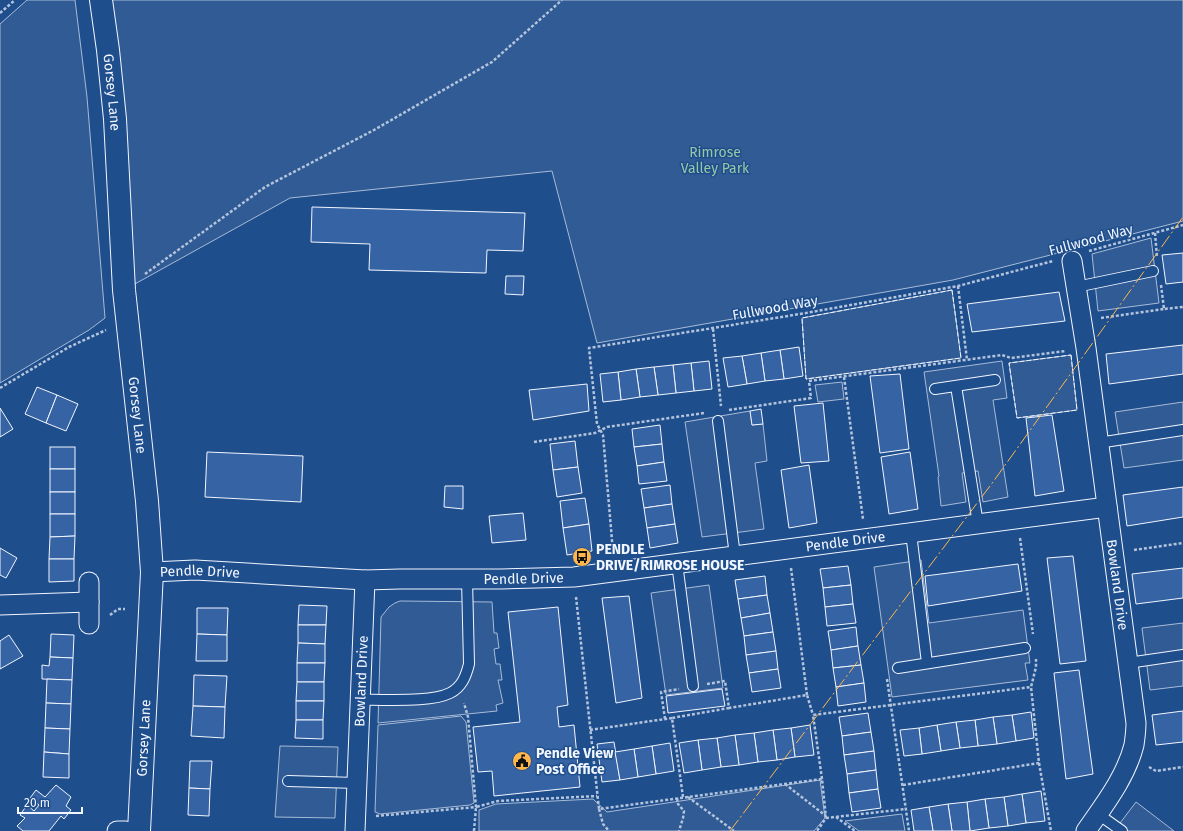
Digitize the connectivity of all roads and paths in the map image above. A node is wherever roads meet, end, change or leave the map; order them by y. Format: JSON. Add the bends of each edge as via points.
{"nodes":[{"id":1,"x":15,"y":0,"type":"edge"},
{"id":2,"x":100,"y":0,"type":"edge"},
{"id":3,"x":562,"y":0,"type":"edge"},
{"id":4,"x":0,"y":13,"type":"edge"},
{"id":5,"x":1183,"y":225,"type":"edge"},
{"id":6,"x":1154,"y":233,"type":"junction"},
{"id":7,"x":1071,"y":258,"type":"junction"},
{"id":8,"x":1156,"y":270,"type":"junction"},
{"id":9,"x":958,"y":286,"type":"junction"},
{"id":10,"x":1076,"y":287,"type":"junction"},
{"id":11,"x":124,"y":290,"type":"junction"},
{"id":12,"x":1183,"y":306,"type":"edge"},
{"id":13,"x":1164,"y":309,"type":"junction"},
{"id":14,"x":1082,"y":320,"type":"junction"},
{"id":15,"x":127,"y":321,"type":"junction"},
{"id":16,"x":713,"y":329,"type":"junction"},
{"id":17,"x":1086,"y":348,"type":"junction"},
{"id":18,"x":968,"y":360,"type":"junction"},
{"id":19,"x":844,"y":377,"type":"junction"},
{"id":20,"x":995,"y":380,"type":"dead end"},
{"id":21,"x":956,"y":386,"type":"junction"},
{"id":22,"x":0,"y":388,"type":"edge"},
{"id":23,"x":935,"y":389,"type":"dead end"},
{"id":24,"x":722,"y":411,"type":"junction"},
{"id":25,"x":718,"y":421,"type":"joint"},
{"id":26,"x":600,"y":430,"type":"junction"},
{"id":27,"x":1183,"y":430,"type":"edge"},
{"id":28,"x":534,"y":442,"type":"dead end"},
{"id":29,"x":1098,"y":443,"type":"junction"},
{"id":30,"x":1106,"y":508,"type":"junction"},
{"id":31,"x":1018,"y":518,"type":"junction"},
{"id":32,"x":978,"y":524,"type":"junction"},
{"id":33,"x":911,"y":533,"type":"junction"},
{"id":34,"x":866,"y":540,"type":"junction"},
{"id":35,"x":1183,"y":543,"type":"edge"},
{"id":36,"x":788,"y":549,"type":"junction"},
{"id":37,"x":1114,"y":553,"type":"junction"},
{"id":38,"x":735,"y":556,"type":"junction"},
{"id":39,"x":677,"y":563,"type":"junction"},
{"id":40,"x":152,"y":572,"type":"junction"},
{"id":41,"x":615,"y":572,"type":"junction"},
{"id":42,"x":574,"y":577,"type":"junction"},
{"id":43,"x":467,"y":579,"type":"junction"},
{"id":44,"x":365,"y":580,"type":"junction"},
{"id":45,"x":89,"y":582,"type":"dead end"},
{"id":46,"x":89,"y":602,"type":"junction"},
{"id":47,"x":0,"y":605,"type":"edge"},
{"id":48,"x":88,"y":624,"type":"dead end"},
{"id":49,"x":1030,"y":648,"type":"junction"},
{"id":50,"x":1183,"y":655,"type":"edge"},
{"id":51,"x":927,"y":663,"type":"junction"},
{"id":52,"x":1128,"y":663,"type":"junction"},
{"id":53,"x":898,"y":668,"type":"joint"},
{"id":54,"x":459,"y":686,"type":"junction"},
{"id":55,"x":693,"y":686,"type":"junction"},
{"id":56,"x":1031,"y":687,"type":"junction"},
{"id":57,"x":807,"y":695,"type":"junction"},
{"id":58,"x":361,"y":700,"type":"junction"},
{"id":59,"x":890,"y":705,"type":"junction"},
{"id":60,"x":729,"y":708,"type":"junction"},
{"id":61,"x":813,"y":715,"type":"junction"},
{"id":62,"x":672,"y":718,"type":"junction"},
{"id":63,"x":665,"y":719,"type":"junction"},
{"id":64,"x":590,"y":730,"type":"junction"},
{"id":65,"x":1130,"y":757,"type":"junction"},
{"id":66,"x":1039,"y":763,"type":"junction"},
{"id":67,"x":1183,"y":767,"type":"edge"},
{"id":68,"x":822,"y":779,"type":"junction"},
{"id":69,"x":288,"y":780,"type":"dead end"},
{"id":70,"x":357,"y":783,"type":"junction"},
{"id":71,"x":784,"y":784,"type":"junction"},
{"id":72,"x":903,"y":785,"type":"junction"},
{"id":73,"x":597,"y":796,"type":"junction"},
{"id":74,"x":688,"y":797,"type":"junction"},
{"id":75,"x":677,"y":798,"type":"junction"},
{"id":76,"x":683,"y":798,"type":"junction"},
{"id":77,"x":476,"y":807,"type":"junction"},
{"id":78,"x":599,"y":809,"type":"junction"},
{"id":79,"x":906,"y":809,"type":"junction"},
{"id":80,"x":1098,"y":814,"type":"junction"},
{"id":81,"x":826,"y":817,"type":"junction"},
{"id":82,"x":836,"y":817,"type":"junction"},
{"id":83,"x":355,"y":823,"type":"edge"},
{"id":84,"x":118,"y":831,"type":"edge"},
{"id":85,"x":126,"y":831,"type":"edge"},
{"id":86,"x":139,"y":831,"type":"edge"},
{"id":87,"x":474,"y":831,"type":"edge"},
{"id":88,"x":609,"y":831,"type":"edge"},
{"id":89,"x":679,"y":831,"type":"edge"},
{"id":90,"x":734,"y":831,"type":"edge"},
{"id":91,"x":816,"y":831,"type":"edge"},
{"id":92,"x":855,"y":831,"type":"edge"},
{"id":93,"x":909,"y":831,"type":"edge"},
{"id":94,"x":1051,"y":831,"type":"edge"},
{"id":95,"x":1086,"y":831,"type":"edge"},
{"id":96,"x":1122,"y":831,"type":"edge"}],
"edges":[{"from":1,"to":4,"type":"path"},
{"from":2,"to":11,"type":"main road","name":"Gorsey Lane","via":[[115,119]]},
{"from":3,"to":11,"type":"path","via":[[492,62],[374,130],[265,187]]},
{"from":5,"to":6,"type":"path","name":"Fullwood Way"},
{"from":6,"to":7,"type":"path","name":"Fullwood Way"},
{"from":6,"to":8,"type":"path"},
{"from":7,"to":9,"type":"path","name":"Fullwood Way"},
{"from":7,"to":10,"type":"street","name":"Bowland Drive"},
{"from":8,"to":10,"type":"lane"},
{"from":8,"to":13,"type":"path"},
{"from":9,"to":16,"type":"path","name":"Fullwood Way"},
{"from":9,"to":18,"type":"path"},
{"from":10,"to":14,"type":"street","name":"Bowland Drive"},
{"from":11,"to":15,"type":"main road","name":"Gorsey Lane"},
{"from":12,"to":13,"type":"path"},
{"from":13,"to":14,"type":"path"},
{"from":14,"to":17,"type":"street","name":"Bowland Drive"},
{"from":15,"to":22,"type":"path","via":[[69,347]]},
{"from":15,"to":40,"type":"main road","name":"Gorsey Lane"},
{"from":16,"to":24,"type":"path"},
{"from":16,"to":26,"type":"path","name":"Fullwood Way","via":[[589,348],[597,424]]},
{"from":17,"to":18,"type":"path","via":[[1011,358],[1002,355]]},
{"from":17,"to":29,"type":"street","name":"Bowland Drive"},
{"from":18,"to":19,"type":"path"},
{"from":19,"to":24,"type":"path","via":[[809,381],[811,398]]},
{"from":19,"to":34,"type":"path"},
{"from":20,"to":21,"type":"lane"},
{"from":21,"to":23,"type":"lane"},
{"from":21,"to":32,"type":"lane"},
{"from":24,"to":25,"type":"path"},
{"from":24,"to":26,"type":"path"},
{"from":25,"to":38,"type":"lane"},
{"from":26,"to":28,"type":"path","via":[[595,433]]},
{"from":26,"to":41,"type":"path","name":"Fullwood Way","via":[[603,434]]},
{"from":27,"to":29,"type":"lane"},
{"from":29,"to":30,"type":"street","name":"Bowland Drive"},
{"from":30,"to":31,"type":"street","name":"Pendle Drive"},
{"from":30,"to":37,"type":"street","name":"Bowland Drive"},
{"from":31,"to":32,"type":"street","name":"Pendle Drive"},
{"from":31,"to":49,"type":"path"},
{"from":32,"to":33,"type":"street","name":"Pendle Drive"},
{"from":33,"to":34,"type":"street","name":"Pendle Drive"},
{"from":33,"to":51,"type":"lane"},
{"from":34,"to":36,"type":"street","name":"Pendle Drive"},
{"from":35,"to":37,"type":"path"},
{"from":36,"to":38,"type":"street","name":"Pendle Drive"},
{"from":36,"to":57,"type":"path"},
{"from":37,"to":52,"type":"street","name":"Bowland Drive"},
{"from":38,"to":39,"type":"street","name":"Pendle Drive"},
{"from":39,"to":41,"type":"street","name":"Pendle Drive"},
{"from":39,"to":55,"type":"lane"},
{"from":40,"to":44,"type":"street","name":"Pendle Drive","via":[[195,570]]},
{"from":40,"to":86,"type":"main road","name":"Gorsey Lane"},
{"from":41,"to":42,"type":"street","name":"Pendle Drive"},
{"from":42,"to":43,"type":"street","name":"Pendle Drive"},
{"from":42,"to":64,"type":"path"},
{"from":43,"to":44,"type":"street","name":"Pendle Drive"},
{"from":43,"to":54,"type":"lane","via":[[469,664],[467,675]]},
{"from":44,"to":58,"type":"street","name":"Bowland Drive"},
{"from":45,"to":46,"type":"street"},
{"from":46,"to":47,"type":"street"},
{"from":46,"to":48,"type":"street"},
{"from":49,"to":51,"type":"lane"},
{"from":49,"to":56,"type":"path","via":[[1036,667]]},
{"from":50,"to":52,"type":"lane"},
{"from":51,"to":53,"type":"lane"},
{"from":52,"to":65,"type":"street","name":"Bowland Drive","via":[[1136,723]]},
{"from":53,"to":59,"type":"path","via":[[885,670]]},
{"from":54,"to":58,"type":"lane","via":[[450,693],[440,696]]},
{"from":54,"to":77,"type":"path","via":[[468,717]]},
{"from":55,"to":60,"type":"path","via":[[725,681]]},
{"from":55,"to":63,"type":"path","via":[[661,692]]},
{"from":56,"to":59,"type":"path"},
{"from":56,"to":66,"type":"path"},
{"from":57,"to":60,"type":"path"},
{"from":57,"to":61,"type":"path"},
{"from":58,"to":70,"type":"street","name":"Bowland Drive"},
{"from":59,"to":61,"type":"path"},
{"from":59,"to":72,"type":"path"},
{"from":60,"to":62,"type":"path"},
{"from":61,"to":68,"type":"path"},
{"from":62,"to":63,"type":"path"},
{"from":62,"to":76,"type":"path"},
{"from":63,"to":64,"type":"path"},
{"from":64,"to":73,"type":"path"},
{"from":65,"to":67,"type":"path","via":[[1156,771]]},
{"from":65,"to":80,"type":"street","name":"Bowland Drive"},
{"from":66,"to":72,"type":"path"},
{"from":66,"to":94,"type":"path"},
{"from":68,"to":71,"type":"path"},
{"from":68,"to":81,"type":"path"},
{"from":69,"to":70,"type":"lane"},
{"from":70,"to":83,"type":"street","name":"Bowland Drive"},
{"from":71,"to":74,"type":"path"},
{"from":71,"to":81,"type":"path"},
{"from":72,"to":79,"type":"path"},
{"from":73,"to":77,"type":"path","via":[[498,801]]},
{"from":73,"to":78,"type":"path"},
{"from":74,"to":76,"type":"path"},
{"from":74,"to":90,"type":"path"},
{"from":75,"to":76,"type":"path"},
{"from":75,"to":78,"type":"path"},
{"from":75,"to":89,"type":"path","via":[[684,811]]},
{"from":77,"to":83,"type":"path","via":[[377,816]]},
{"from":77,"to":87,"type":"path"},
{"from":78,"to":88,"type":"path","via":[[603,824]]},
{"from":79,"to":82,"type":"path"},
{"from":79,"to":93,"type":"path"},
{"from":80,"to":95,"type":"street","name":"Bowland Drive"},
{"from":80,"to":96,"type":"lane"},
{"from":81,"to":82,"type":"path"},
{"from":81,"to":91,"type":"path"},
{"from":82,"to":92,"type":"path"},
{"from":84,"to":85,"type":"street"}]}
